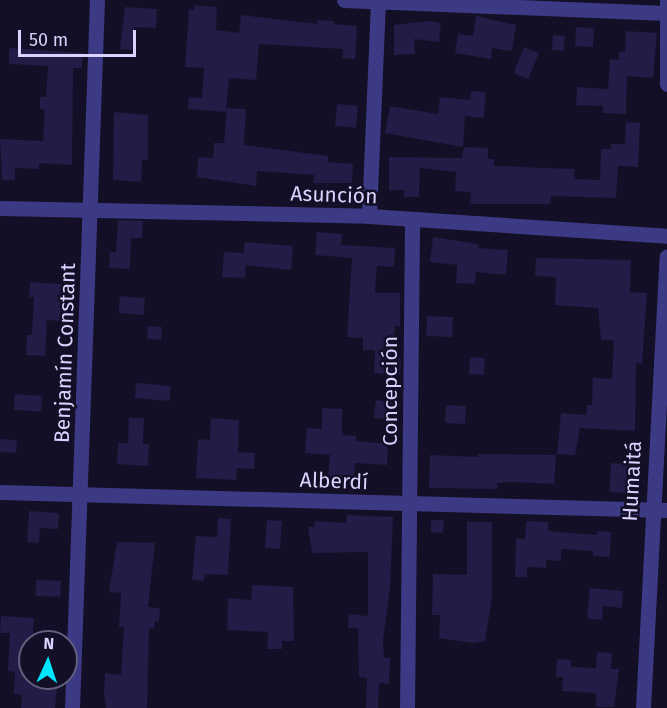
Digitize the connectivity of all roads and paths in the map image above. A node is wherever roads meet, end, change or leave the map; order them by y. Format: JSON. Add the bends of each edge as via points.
{"nodes":[{"id":1,"x":97,"y":0,"type":"edge"},
{"id":2,"x":344,"y":0,"type":"edge"},
{"id":3,"x":667,"y":0,"type":"edge"},
{"id":4,"x":378,"y":1,"type":"edge"},
{"id":5,"x":667,"y":13,"type":"edge"},
{"id":6,"x":667,"y":84,"type":"edge"},
{"id":7,"x":0,"y":208,"type":"edge"},
{"id":8,"x":91,"y":209,"type":"junction"},
{"id":9,"x":369,"y":216,"type":"junction"},
{"id":10,"x":412,"y":219,"type":"junction"},
{"id":11,"x":667,"y":236,"type":"edge"},
{"id":12,"x":667,"y":257,"type":"edge"},
{"id":13,"x":0,"y":492,"type":"edge"},
{"id":14,"x":82,"y":494,"type":"junction"},
{"id":15,"x":412,"y":505,"type":"junction"},
{"id":16,"x":667,"y":510,"type":"edge"},
{"id":17,"x":651,"y":511,"type":"junction"},
{"id":18,"x":72,"y":708,"type":"edge"},
{"id":19,"x":407,"y":708,"type":"edge"},
{"id":20,"x":643,"y":708,"type":"edge"}],
"edges":[{"from":1,"to":8,"type":"street","name":"Benjamín Constant"},
{"from":2,"to":4,"type":"street"},
{"from":3,"to":5,"type":"street"},
{"from":4,"to":5,"type":"street"},
{"from":4,"to":9,"type":"street"},
{"from":5,"to":6,"type":"street"},
{"from":7,"to":8,"type":"street","name":"Asunción"},
{"from":8,"to":9,"type":"street","name":"Asunción"},
{"from":8,"to":14,"type":"street","name":"Benjamín Constant"},
{"from":9,"to":10,"type":"street","name":"Asunción"},
{"from":10,"to":11,"type":"street","name":"Asunción"},
{"from":10,"to":15,"type":"street","name":"Concepción"},
{"from":12,"to":17,"type":"street","name":"Humaitá"},
{"from":13,"to":14,"type":"street","name":"Alberdí"},
{"from":14,"to":15,"type":"street","name":"Alberdí"},
{"from":14,"to":18,"type":"street","name":"Benjamín Constant"},
{"from":15,"to":17,"type":"street","name":"Alberdí"},
{"from":15,"to":19,"type":"street","name":"Concepción"},
{"from":16,"to":17,"type":"street","name":"Alberdí"},
{"from":17,"to":20,"type":"street","name":"Humaitá"}]}
